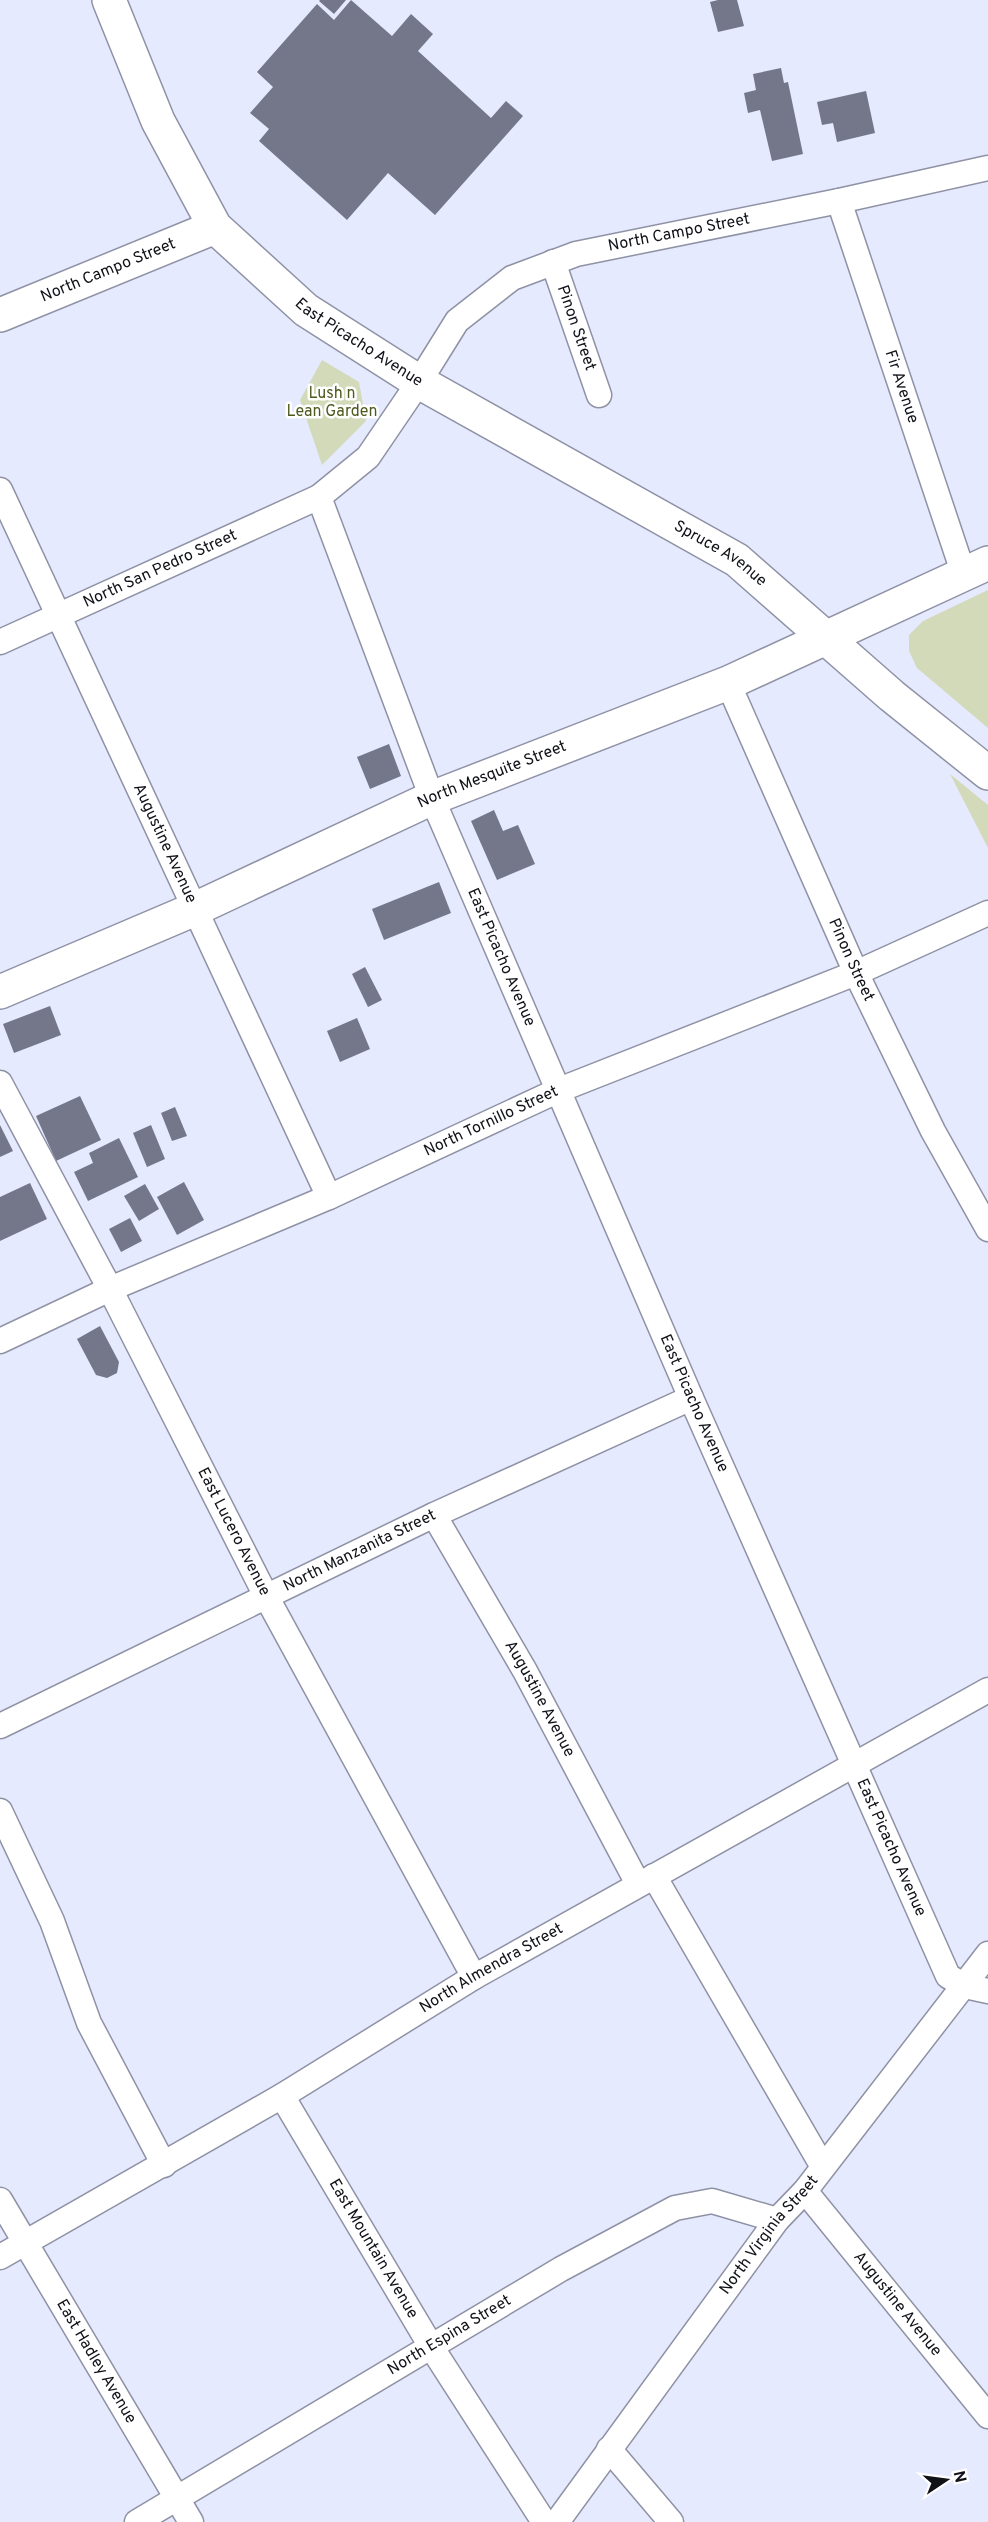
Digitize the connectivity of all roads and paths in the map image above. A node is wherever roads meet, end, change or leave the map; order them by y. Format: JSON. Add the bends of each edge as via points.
{"nodes":[{"id":1,"x":109,"y":0,"type":"edge"},
{"id":2,"x":988,"y":168,"type":"edge"},
{"id":3,"x":839,"y":201,"type":"junction"},
{"id":4,"x":215,"y":227,"type":"junction"},
{"id":5,"x":554,"y":262,"type":"junction"},
{"id":6,"x":0,"y":315,"type":"edge"},
{"id":7,"x":419,"y":382,"type":"junction"},
{"id":8,"x":599,"y":395,"type":"dead end"},
{"id":9,"x":0,"y":490,"type":"edge"},
{"id":10,"x":319,"y":497,"type":"junction"},
{"id":11,"x":976,"y":569,"type":"edge"},
{"id":12,"x":57,"y":617,"type":"junction"},
{"id":13,"x":827,"y":638,"type":"junction"},
{"id":14,"x":0,"y":642,"type":"edge"},
{"id":15,"x":728,"y":684,"type":"junction"},
{"id":16,"x":988,"y":773,"type":"edge"},
{"id":17,"x":432,"y":798,"type":"junction"},
{"id":18,"x":195,"y":909,"type":"junction"},
{"id":19,"x":988,"y":913,"type":"edge"},
{"id":20,"x":856,"y":973,"type":"junction"},
{"id":21,"x":0,"y":992,"type":"edge"},
{"id":22,"x":0,"y":1083,"type":"edge"},
{"id":23,"x":559,"y":1090,"type":"junction"},
{"id":24,"x":329,"y":1197,"type":"junction"},
{"id":25,"x":988,"y":1229,"type":"edge"},
{"id":26,"x":110,"y":1289,"type":"junction"},
{"id":27,"x":0,"y":1341,"type":"edge"},
{"id":28,"x":692,"y":1398,"type":"junction"},
{"id":29,"x":434,"y":1515,"type":"junction"},
{"id":30,"x":266,"y":1596,"type":"junction"},
{"id":31,"x":988,"y":1690,"type":"edge"},
{"id":32,"x":0,"y":1726,"type":"edge"},
{"id":33,"x":855,"y":1765,"type":"junction"},
{"id":34,"x":0,"y":1811,"type":"edge"},
{"id":35,"x":646,"y":1880,"type":"junction"},
{"id":36,"x":988,"y":1954,"type":"edge"},
{"id":37,"x":474,"y":1977,"type":"junction"},
{"id":38,"x":976,"y":1989,"type":"edge"},
{"id":39,"x":282,"y":2096,"type":"junction"},
{"id":40,"x":164,"y":2165,"type":"junction"},
{"id":41,"x":823,"y":2168,"type":"junction"},
{"id":42,"x":805,"y":2191,"type":"junction"},
{"id":43,"x":0,"y":2200,"type":"edge"},
{"id":44,"x":777,"y":2220,"type":"junction"},
{"id":45,"x":25,"y":2242,"type":"junction"},
{"id":46,"x":0,"y":2257,"type":"edge"},
{"id":47,"x":432,"y":2348,"type":"junction"},
{"id":48,"x":988,"y":2415,"type":"edge"},
{"id":49,"x":609,"y":2449,"type":"junction"},
{"id":50,"x":177,"y":2498,"type":"junction"},
{"id":51,"x":137,"y":2522,"type":"edge"},
{"id":52,"x":191,"y":2522,"type":"edge"},
{"id":53,"x":544,"y":2522,"type":"edge"},
{"id":54,"x":556,"y":2522,"type":"edge"},
{"id":55,"x":671,"y":2522,"type":"edge"}],
"edges":[{"from":1,"to":4,"type":"street","name":"East Picacho Avenue","via":[[158,121]]},
{"from":2,"to":3,"type":"street","name":"North Campo Street"},
{"from":3,"to":5,"type":"street","name":"North Campo Street","via":[[576,254]]},
{"from":3,"to":11,"type":"street","name":"Fir Avenue"},
{"from":4,"to":6,"type":"street","name":"North Campo Street"},
{"from":4,"to":7,"type":"street","name":"East Picacho Avenue","via":[[306,310]]},
{"from":5,"to":7,"type":"street","name":"North Campo Street","via":[[512,278],[457,321]]},
{"from":5,"to":8,"type":"street","name":"Pinon Street"},
{"from":7,"to":10,"type":"street","name":"East Picacho Avenue","via":[[368,457]]},
{"from":7,"to":13,"type":"street","name":"Spruce Avenue","via":[[737,560]]},
{"from":9,"to":12,"type":"street","name":"Augustine Avenue"},
{"from":10,"to":12,"type":"street","name":"North San Pedro Street"},
{"from":10,"to":17,"type":"street","name":"East Picacho Avenue"},
{"from":11,"to":13,"type":"street","name":"North Mesquite Street"},
{"from":12,"to":14,"type":"street","name":"North San Pedro Street"},
{"from":12,"to":18,"type":"street","name":"Augustine Avenue"},
{"from":13,"to":15,"type":"street","name":"North Mesquite Street"},
{"from":13,"to":16,"type":"street","name":"Spruce Avenue"},
{"from":15,"to":17,"type":"street","name":"North Mesquite Street"},
{"from":15,"to":20,"type":"street","name":"Pinon Street"},
{"from":17,"to":18,"type":"street","name":"North Mesquite Street"},
{"from":17,"to":23,"type":"street","name":"East Picacho Avenue"},
{"from":18,"to":21,"type":"street","name":"North Mesquite Street"},
{"from":18,"to":24,"type":"street","name":"Augustine Avenue"},
{"from":19,"to":20,"type":"street","name":"North Tornillo Street"},
{"from":20,"to":23,"type":"street","name":"North Tornillo Street"},
{"from":20,"to":25,"type":"street","name":"Pinon Street","via":[[933,1131]]},
{"from":22,"to":26,"type":"street","name":"East Lucero Avenue"},
{"from":23,"to":24,"type":"street","name":"North Tornillo Street"},
{"from":23,"to":28,"type":"street","name":"East Picacho Avenue"},
{"from":24,"to":26,"type":"street","name":"North Tornillo Street"},
{"from":26,"to":27,"type":"street","name":"North Tornillo Street"},
{"from":26,"to":30,"type":"street","name":"East Lucero Avenue"},
{"from":28,"to":29,"type":"street","name":"North Manzanita Street"},
{"from":28,"to":33,"type":"street","name":"East Picacho Avenue"},
{"from":29,"to":30,"type":"street","name":"North Manzanita Street"},
{"from":29,"to":35,"type":"street","name":"Augustine Avenue"},
{"from":30,"to":32,"type":"street","name":"North Manzanita Street"},
{"from":30,"to":37,"type":"street","name":"East Lucero Avenue"},
{"from":31,"to":33,"type":"street","name":"North Almendra Street"},
{"from":33,"to":35,"type":"street","name":"North Almendra Street"},
{"from":33,"to":38,"type":"street","name":"East Picacho Avenue","via":[[948,1977]]},
{"from":34,"to":40,"type":"street","via":[[52,1921],[89,2023]]},
{"from":35,"to":37,"type":"street","name":"North Almendra Street"},
{"from":35,"to":41,"type":"street","name":"Augustine Avenue"},
{"from":36,"to":38,"type":"street","name":"North Virginia Street"},
{"from":37,"to":39,"type":"street","name":"North Almendra Street"},
{"from":38,"to":41,"type":"street","name":"North Virginia Street"},
{"from":39,"to":40,"type":"street","name":"North Almendra Street"},
{"from":39,"to":47,"type":"street","name":"East Mountain Avenue"},
{"from":40,"to":45,"type":"street","name":"North Almendra Street"},
{"from":41,"to":42,"type":"street","name":"North Virginia Street"},
{"from":42,"to":44,"type":"street","name":"North Virginia Street"},
{"from":42,"to":48,"type":"street","name":"Augustine Avenue"},
{"from":43,"to":45,"type":"street","name":"East Hadley Avenue"},
{"from":44,"to":47,"type":"street","name":"North Espina Street","via":[[712,2201],[675,2208],[561,2269]]},
{"from":44,"to":49,"type":"street","name":"North Virginia Street"},
{"from":45,"to":46,"type":"street","name":"North Almendra Street"},
{"from":45,"to":50,"type":"street","name":"East Hadley Avenue"},
{"from":47,"to":50,"type":"street","name":"North Espina Street"},
{"from":47,"to":53,"type":"street","name":"East Mountain Avenue"},
{"from":49,"to":54,"type":"street","name":"North Virginia Street"},
{"from":49,"to":55,"type":"street"},
{"from":50,"to":51,"type":"street","name":"North Espina Street"},
{"from":50,"to":52,"type":"street","name":"East Hadley Avenue"}]}
